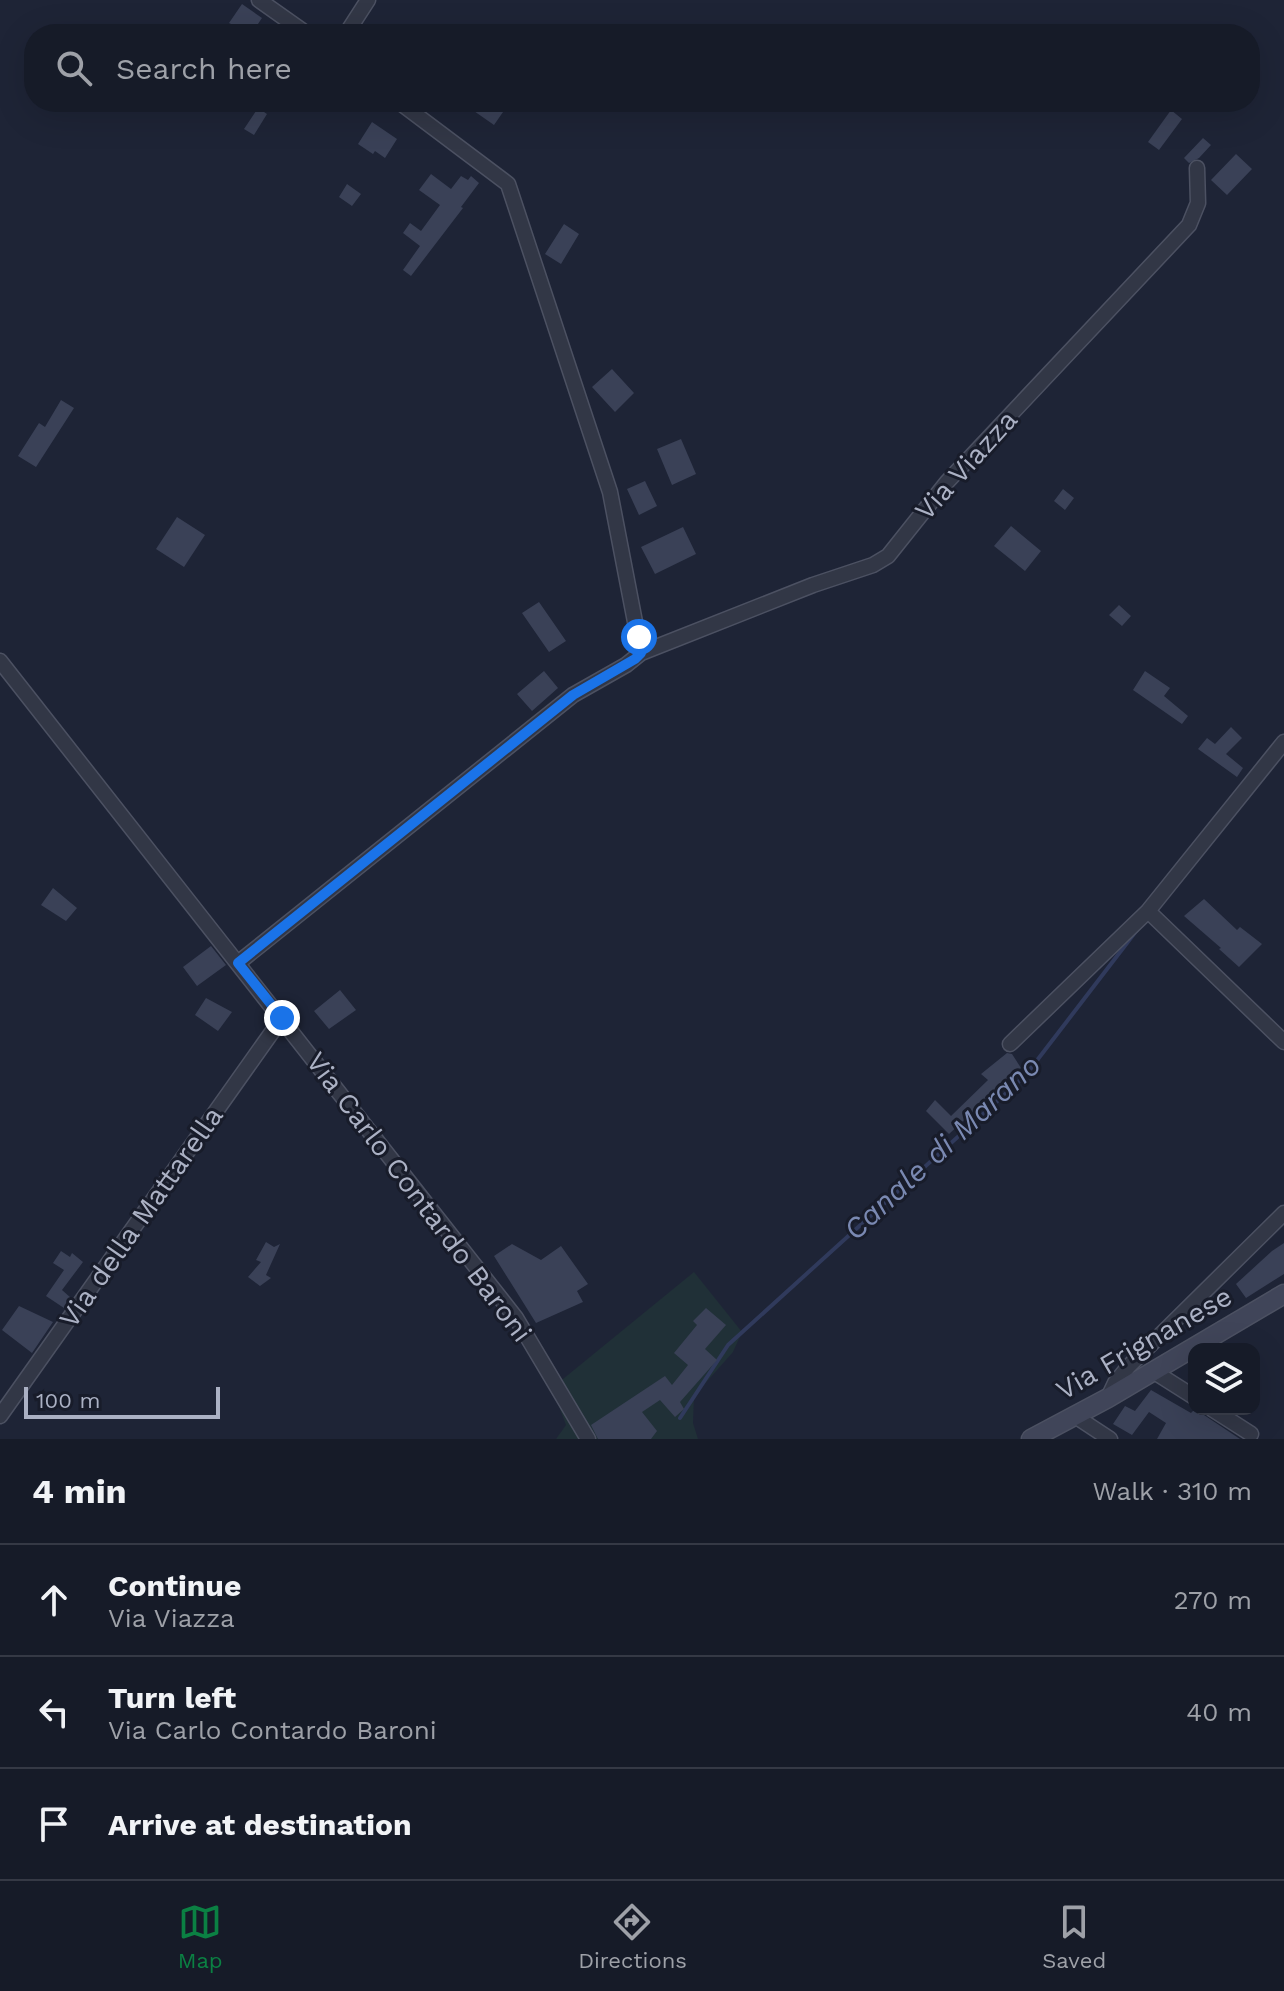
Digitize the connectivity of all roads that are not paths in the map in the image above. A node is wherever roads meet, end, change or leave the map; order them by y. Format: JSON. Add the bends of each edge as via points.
{"nodes":[{"id":1,"x":259,"y":0,"type":"edge"},
{"id":2,"x":368,"y":0,"type":"edge"},
{"id":3,"x":293,"y":24,"type":"edge"},
{"id":4,"x":352,"y":24,"type":"edge"},
{"id":5,"x":412,"y":112,"type":"edge"},
{"id":6,"x":1197,"y":168,"type":"dead end"},
{"id":7,"x":641,"y":653,"type":"junction"},
{"id":8,"x":0,"y":661,"type":"edge"},
{"id":9,"x":1284,"y":742,"type":"edge"},
{"id":10,"x":1151,"y":914,"type":"junction"},
{"id":11,"x":238,"y":963,"type":"junction"},
{"id":12,"x":282,"y":1018,"type":"junction"},
{"id":13,"x":1284,"y":1042,"type":"edge"},
{"id":14,"x":1010,"y":1044,"type":"dead end"},
{"id":15,"x":1284,"y":1213,"type":"edge"},
{"id":16,"x":1284,"y":1294,"type":"edge"},
{"id":17,"x":1153,"y":1371,"type":"junction"},
{"id":18,"x":1188,"y":1393,"type":"edge"},
{"id":19,"x":1108,"y":1398,"type":"junction"},
{"id":20,"x":1221,"y":1415,"type":"edge"},
{"id":21,"x":0,"y":1416,"type":"edge"},
{"id":22,"x":1075,"y":1416,"type":"junction"},
{"id":23,"x":1251,"y":1434,"type":"dead end"},
{"id":24,"x":588,"y":1439,"type":"edge"},
{"id":25,"x":1031,"y":1439,"type":"edge"},
{"id":26,"x":1110,"y":1439,"type":"edge"}],
"edges":[{"from":1,"to":3,"type":"street"},
{"from":2,"to":4,"type":"street"},
{"from":5,"to":7,"type":"street","via":[[508,184],[610,492]]},
{"from":6,"to":7,"type":"street","name":"Via Viazza","via":[[1198,203],[1189,225],[947,482],[888,556]]},
{"from":7,"to":11,"type":"street","name":"Via Viazza","via":[[565,701]]},
{"from":8,"to":11,"type":"street","name":"Via Carlo Contardo Baroni"},
{"from":9,"to":10,"type":"street"},
{"from":10,"to":13,"type":"street"},
{"from":10,"to":14,"type":"street"},
{"from":11,"to":12,"type":"street","name":"Via Carlo Contardo Baroni"},
{"from":12,"to":21,"type":"street","name":"Via della Mattarella"},
{"from":12,"to":24,"type":"street","name":"Via Carlo Contardo Baroni","via":[[516,1318]]},
{"from":15,"to":19,"type":"street","via":[[1128,1367]]},
{"from":16,"to":17,"type":"main road","name":"Via Frignanese"},
{"from":17,"to":18,"type":"street"},
{"from":17,"to":19,"type":"main road","name":"Via Frignanese"},
{"from":19,"to":22,"type":"main road","name":"Via Frignanese"},
{"from":20,"to":23,"type":"street"},
{"from":22,"to":25,"type":"main road","name":"Via Frignanese"},
{"from":22,"to":26,"type":"street"}]}
